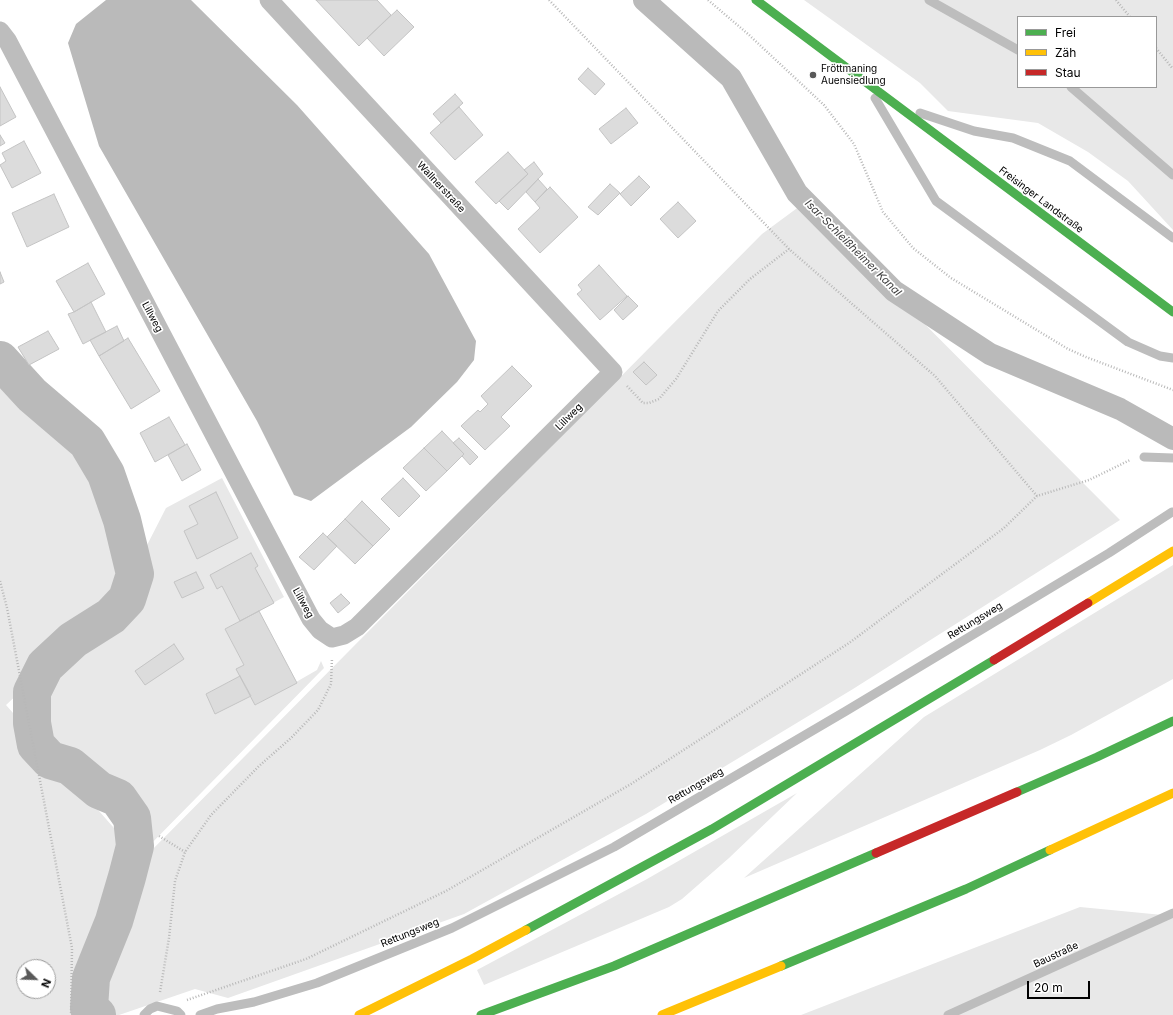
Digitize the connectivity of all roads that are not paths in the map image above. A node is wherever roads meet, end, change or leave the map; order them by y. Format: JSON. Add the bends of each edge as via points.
{"nodes":[{"id":1,"x":269,"y":0,"type":"edge"},
{"id":2,"x":756,"y":0,"type":"edge"},
{"id":3,"x":929,"y":0,"type":"edge"},
{"id":4,"x":0,"y":31,"type":"edge"},
{"id":5,"x":1017,"y":49,"type":"edge"},
{"id":6,"x":867,"y":83,"type":"junction"},
{"id":7,"x":1072,"y":88,"type":"edge"},
{"id":8,"x":896,"y":105,"type":"junction"},
{"id":9,"x":1173,"y":175,"type":"edge"},
{"id":10,"x":1173,"y":238,"type":"edge"},
{"id":11,"x":1173,"y":312,"type":"edge"},
{"id":12,"x":1173,"y":358,"type":"edge"},
{"id":13,"x":613,"y":372,"type":"joint"},
{"id":14,"x":1144,"y":457,"type":"road end"},
{"id":15,"x":1173,"y":458,"type":"edge"},
{"id":16,"x":1172,"y":512,"type":"edge"},
{"id":17,"x":1173,"y":551,"type":"edge"},
{"id":18,"x":1173,"y":721,"type":"edge"},
{"id":19,"x":1173,"y":794,"type":"edge"},
{"id":20,"x":1173,"y":913,"type":"edge"},
{"id":21,"x":179,"y":1013,"type":"edge"},
{"id":22,"x":145,"y":1014,"type":"edge"},
{"id":23,"x":200,"y":1015,"type":"edge"},
{"id":24,"x":359,"y":1015,"type":"edge"},
{"id":25,"x":481,"y":1015,"type":"edge"},
{"id":26,"x":662,"y":1015,"type":"edge"},
{"id":27,"x":948,"y":1015,"type":"edge"}],
"edges":[{"from":1,"to":13,"type":"street","name":"Wallnerstraße"},
{"from":2,"to":6,"type":"main road","name":"Freisinger Landstraße"},
{"from":3,"to":5,"type":"lane"},
{"from":4,"to":13,"type":"street","name":"Lillweg","via":[[311,619],[320,630],[332,638],[344,635],[357,627]]},
{"from":6,"to":8,"type":"main road","name":"Freisinger Landstraße"},
{"from":6,"to":12,"type":"lane","via":[[936,201],[1128,342],[1160,356]]},
{"from":7,"to":9,"type":"lane"},
{"from":8,"to":10,"type":"lane","via":[[974,131],[1013,138],[1070,161]]},
{"from":8,"to":11,"type":"main road","name":"Freisinger Landstraße"},
{"from":14,"to":15,"type":"lane"},
{"from":16,"to":23,"type":"lane","name":"Rettungsweg","via":[[1109,553],[846,711],[614,847],[452,928],[317,983]]},
{"from":17,"to":24,"type":"main road","via":[[712,829],[472,959]]},
{"from":18,"to":25,"type":"main road","via":[[1075,767],[614,966]]},
{"from":19,"to":26,"type":"main road","via":[[966,889]]},
{"from":20,"to":27,"type":"lane","name":"Baustraße"},
{"from":21,"to":22,"type":"lane","via":[[157,1006]]}]}
